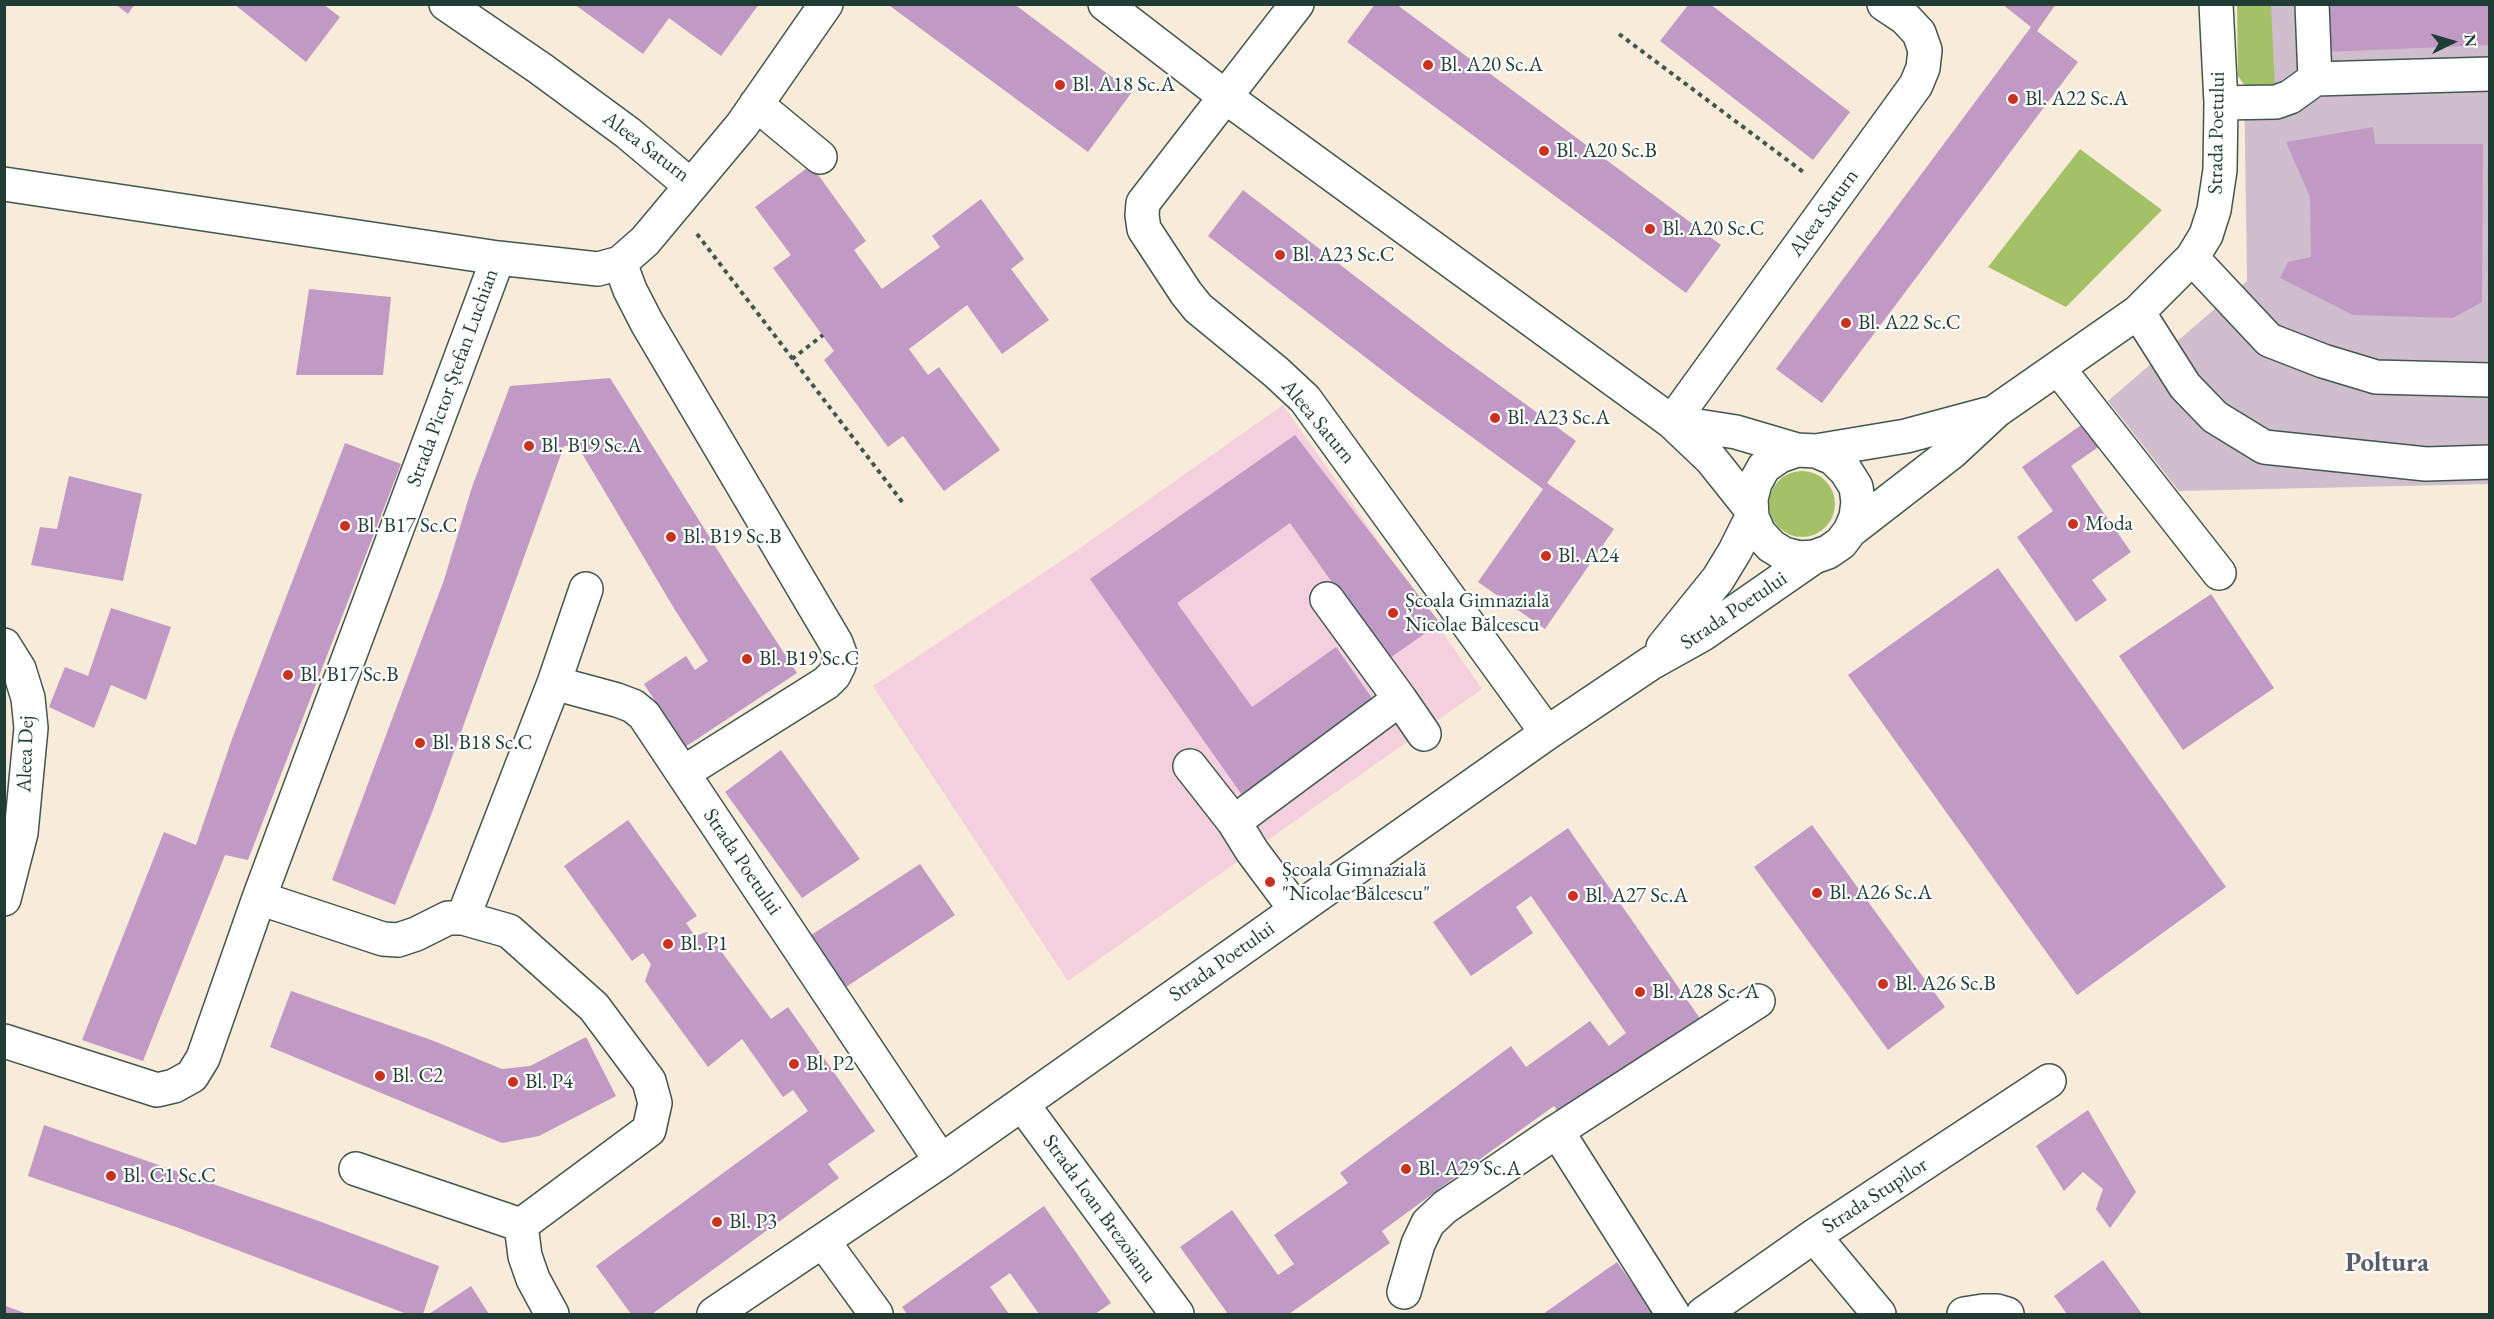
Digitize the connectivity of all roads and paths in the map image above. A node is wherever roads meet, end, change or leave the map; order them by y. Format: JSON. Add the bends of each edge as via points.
{"nodes":[{"id":1,"x":446,"y":4,"type":"edge"},
{"id":2,"x":826,"y":4,"type":"edge"},
{"id":3,"x":1106,"y":4,"type":"edge"},
{"id":4,"x":1298,"y":4,"type":"edge"},
{"id":5,"x":1884,"y":4,"type":"edge"},
{"id":6,"x":2216,"y":4,"type":"edge"},
{"id":7,"x":2312,"y":4,"type":"edge"},
{"id":8,"x":1619,"y":34,"type":"dead end"},
{"id":9,"x":2490,"y":74,"type":"edge"},
{"id":10,"x":2315,"y":79,"type":"junction"},
{"id":11,"x":1227,"y":98,"type":"junction"},
{"id":12,"x":2221,"y":103,"type":"junction"},
{"id":13,"x":756,"y":104,"type":"junction"},
{"id":14,"x":820,"y":157,"type":"dead end"},
{"id":15,"x":4,"y":184,"type":"edge"},
{"id":16,"x":691,"y":186,"type":"junction"},
{"id":17,"x":1836,"y":196,"type":"junction"},
{"id":18,"x":695,"y":231,"type":"dead end"},
{"id":19,"x":498,"y":258,"type":"junction"},
{"id":20,"x":2192,"y":258,"type":"junction"},
{"id":21,"x":620,"y":263,"type":"junction"},
{"id":22,"x":2138,"y":312,"type":"junction"},
{"id":23,"x":823,"y":335,"type":"dead end"},
{"id":24,"x":792,"y":359,"type":"junction"},
{"id":25,"x":2058,"y":368,"type":"junction"},
{"id":26,"x":2490,"y":380,"type":"edge"},
{"id":27,"x":1996,"y":411,"type":"junction"},
{"id":28,"x":1672,"y":422,"type":"junction"},
{"id":29,"x":1806,"y":451,"type":"junction"},
{"id":30,"x":2490,"y":462,"type":"edge"},
{"id":31,"x":903,"y":503,"type":"dead end"},
{"id":32,"x":1752,"y":513,"type":"junction"},
{"id":33,"x":1851,"y":531,"type":"junction"},
{"id":34,"x":1814,"y":557,"type":"junction"},
{"id":35,"x":2219,"y":573,"type":"dead end"},
{"id":36,"x":586,"y":589,"type":"dead end"},
{"id":37,"x":1327,"y":599,"type":"dead end"},
{"id":38,"x":4,"y":645,"type":"edge"},
{"id":39,"x":1651,"y":663,"type":"junction"},
{"id":40,"x":554,"y":683,"type":"junction"},
{"id":41,"x":1400,"y":699,"type":"junction"},
{"id":42,"x":1547,"y":733,"type":"junction"},
{"id":43,"x":1424,"y":734,"type":"dead end"},
{"id":44,"x":1190,"y":766,"type":"dead end"},
{"id":45,"x":683,"y":773,"type":"junction"},
{"id":46,"x":1234,"y":822,"type":"junction"},
{"id":47,"x":13,"y":832,"type":"edge"},
{"id":48,"x":259,"y":898,"type":"junction"},
{"id":49,"x":4,"y":899,"type":"edge"},
{"id":50,"x":1296,"y":910,"type":"junction"},
{"id":51,"x":463,"y":918,"type":"junction"},
{"id":52,"x":1758,"y":1001,"type":"dead end"},
{"id":53,"x":4,"y":1041,"type":"edge"},
{"id":54,"x":2049,"y":1081,"type":"dead end"},
{"id":55,"x":1022,"y":1104,"type":"junction"},
{"id":56,"x":1557,"y":1131,"type":"junction"},
{"id":57,"x":941,"y":1161,"type":"junction"},
{"id":58,"x":356,"y":1169,"type":"dead end"},
{"id":59,"x":521,"y":1225,"type":"junction"},
{"id":60,"x":1814,"y":1236,"type":"junction"},
{"id":61,"x":823,"y":1241,"type":"junction"},
{"id":62,"x":1404,"y":1292,"type":"dead end"},
{"id":63,"x":552,"y":1314,"type":"edge"},
{"id":64,"x":714,"y":1314,"type":"edge"},
{"id":65,"x":876,"y":1314,"type":"edge"},
{"id":66,"x":1176,"y":1314,"type":"edge"},
{"id":67,"x":1673,"y":1314,"type":"edge"},
{"id":68,"x":1702,"y":1314,"type":"edge"},
{"id":69,"x":1879,"y":1314,"type":"edge"},
{"id":70,"x":1964,"y":1314,"type":"edge"},
{"id":71,"x":2007,"y":1314,"type":"edge"}],
"edges":[{"from":1,"to":16,"type":"street","name":"Aleea Saturn","via":[[620,127]]},
{"from":2,"to":13,"type":"street","name":"Aleea Saturn"},
{"from":3,"to":11,"type":"street"},
{"from":4,"to":11,"type":"street","name":"Aleea Saturn"},
{"from":5,"to":17,"type":"street","name":"Aleea Saturn","via":[[1919,33],[1925,50],[1923,68],[1916,85]]},
{"from":6,"to":12,"type":"street","name":"Strada Poetului"},
{"from":7,"to":10,"type":"street"},
{"from":8,"to":17,"type":"path"},
{"from":9,"to":10,"type":"street"},
{"from":10,"to":12,"type":"street","via":[[2276,102]]},
{"from":11,"to":28,"type":"street"},
{"from":11,"to":42,"type":"street","name":"Aleea Saturn","via":[[1143,202],[1144,229],[1198,308],[1276,372],[1312,408]]},
{"from":12,"to":20,"type":"street","name":"Strada Poetului","via":[[2220,170],[2214,210],[2206,235]]},
{"from":13,"to":14,"type":"street"},
{"from":13,"to":16,"type":"street","name":"Aleea Saturn"},
{"from":15,"to":19,"type":"street","name":"Strada Pictor Ștefan Luchian"},
{"from":16,"to":21,"type":"street","via":[[645,241]]},
{"from":17,"to":28,"type":"street","name":"Aleea Saturn"},
{"from":18,"to":24,"type":"path"},
{"from":19,"to":21,"type":"street","via":[[590,268]]},
{"from":19,"to":48,"type":"street","name":"Strada Pictor Ștefan Luchian"},
{"from":20,"to":22,"type":"street","name":"Strada Poetului"},
{"from":20,"to":26,"type":"street","via":[[2269,340],[2376,377]]},
{"from":21,"to":45,"type":"street","via":[[647,323],[840,654],[839,665],[826,682]]},
{"from":22,"to":25,"type":"street","name":"Strada Poetului"},
{"from":22,"to":30,"type":"street","via":[[2185,386],[2215,417],[2264,447],[2426,464]]},
{"from":23,"to":24,"type":"path"},
{"from":24,"to":31,"type":"path"},
{"from":25,"to":27,"type":"street","name":"Strada Poetului"},
{"from":25,"to":35,"type":"street"},
{"from":27,"to":29,"type":"street","name":"Strada Poetului","via":[[1906,436]]},
{"from":27,"to":33,"type":"street","name":"Strada Poetului","via":[[1952,452]]},
{"from":28,"to":29,"type":"street","via":[[1736,432]]},
{"from":28,"to":32,"type":"street","via":[[1711,459]]},
{"from":29,"to":32,"type":"street","name":"Strada Poetului","via":[[1780,456],[1764,467],[1755,483]]},
{"from":29,"to":33,"type":"street","via":[[1833,458],[1856,487],[1858,502]]},
{"from":32,"to":34,"type":"street","name":"Strada Poetului","via":[[1759,533],[1771,546],[1799,558]]},
{"from":32,"to":39,"type":"street","name":"Strada Poetului","via":[[1718,579]]},
{"from":33,"to":34,"type":"street","name":"Strada Poetului","via":[[1841,543]]},
{"from":34,"to":39,"type":"street","name":"Strada Poetului","via":[[1702,634]]},
{"from":36,"to":40,"type":"street"},
{"from":37,"to":41,"type":"street"},
{"from":38,"to":47,"type":"street","name":"Aleea Dej","via":[[19,669],[28,698],[31,728]]},
{"from":39,"to":42,"type":"street","name":"Strada Poetului"},
{"from":40,"to":45,"type":"street","name":"Strada Poetului","via":[[633,706]]},
{"from":40,"to":51,"type":"street"},
{"from":41,"to":43,"type":"street"},
{"from":41,"to":46,"type":"street"},
{"from":42,"to":50,"type":"street","name":"Strada Poetului"},
{"from":44,"to":46,"type":"street"},
{"from":45,"to":57,"type":"street","name":"Strada Poetului"},
{"from":46,"to":50,"type":"street"},
{"from":47,"to":49,"type":"street","name":"Aleea Dej"},
{"from":48,"to":51,"type":"street","via":[[383,939],[398,940],[448,918]]},
{"from":48,"to":53,"type":"street","name":"Strada Pictor Ștefan Luchian","via":[[203,1058],[192,1076],[157,1090]]},
{"from":50,"to":55,"type":"street","name":"Strada Poetului"},
{"from":51,"to":59,"type":"street","via":[[509,931],[594,1007],[649,1081],[655,1103],[649,1130]]},
{"from":52,"to":56,"type":"street"},
{"from":54,"to":60,"type":"street","name":"Strada Stupilor"},
{"from":55,"to":57,"type":"street","name":"Strada Poetului"},
{"from":55,"to":66,"type":"street","name":"Strada Ioan Brezoianu"},
{"from":56,"to":62,"type":"street","via":[[1445,1207],[1428,1223]]},
{"from":56,"to":67,"type":"street"},
{"from":57,"to":61,"type":"street","name":"Strada Poetului"},
{"from":58,"to":59,"type":"street"},
{"from":59,"to":63,"type":"street","via":[[533,1279]]},
{"from":60,"to":68,"type":"street","name":"Strada Stupilor"},
{"from":60,"to":69,"type":"street"},
{"from":61,"to":64,"type":"street","name":"Strada Poetului"},
{"from":61,"to":65,"type":"street"},
{"from":70,"to":71,"type":"street"}]}
